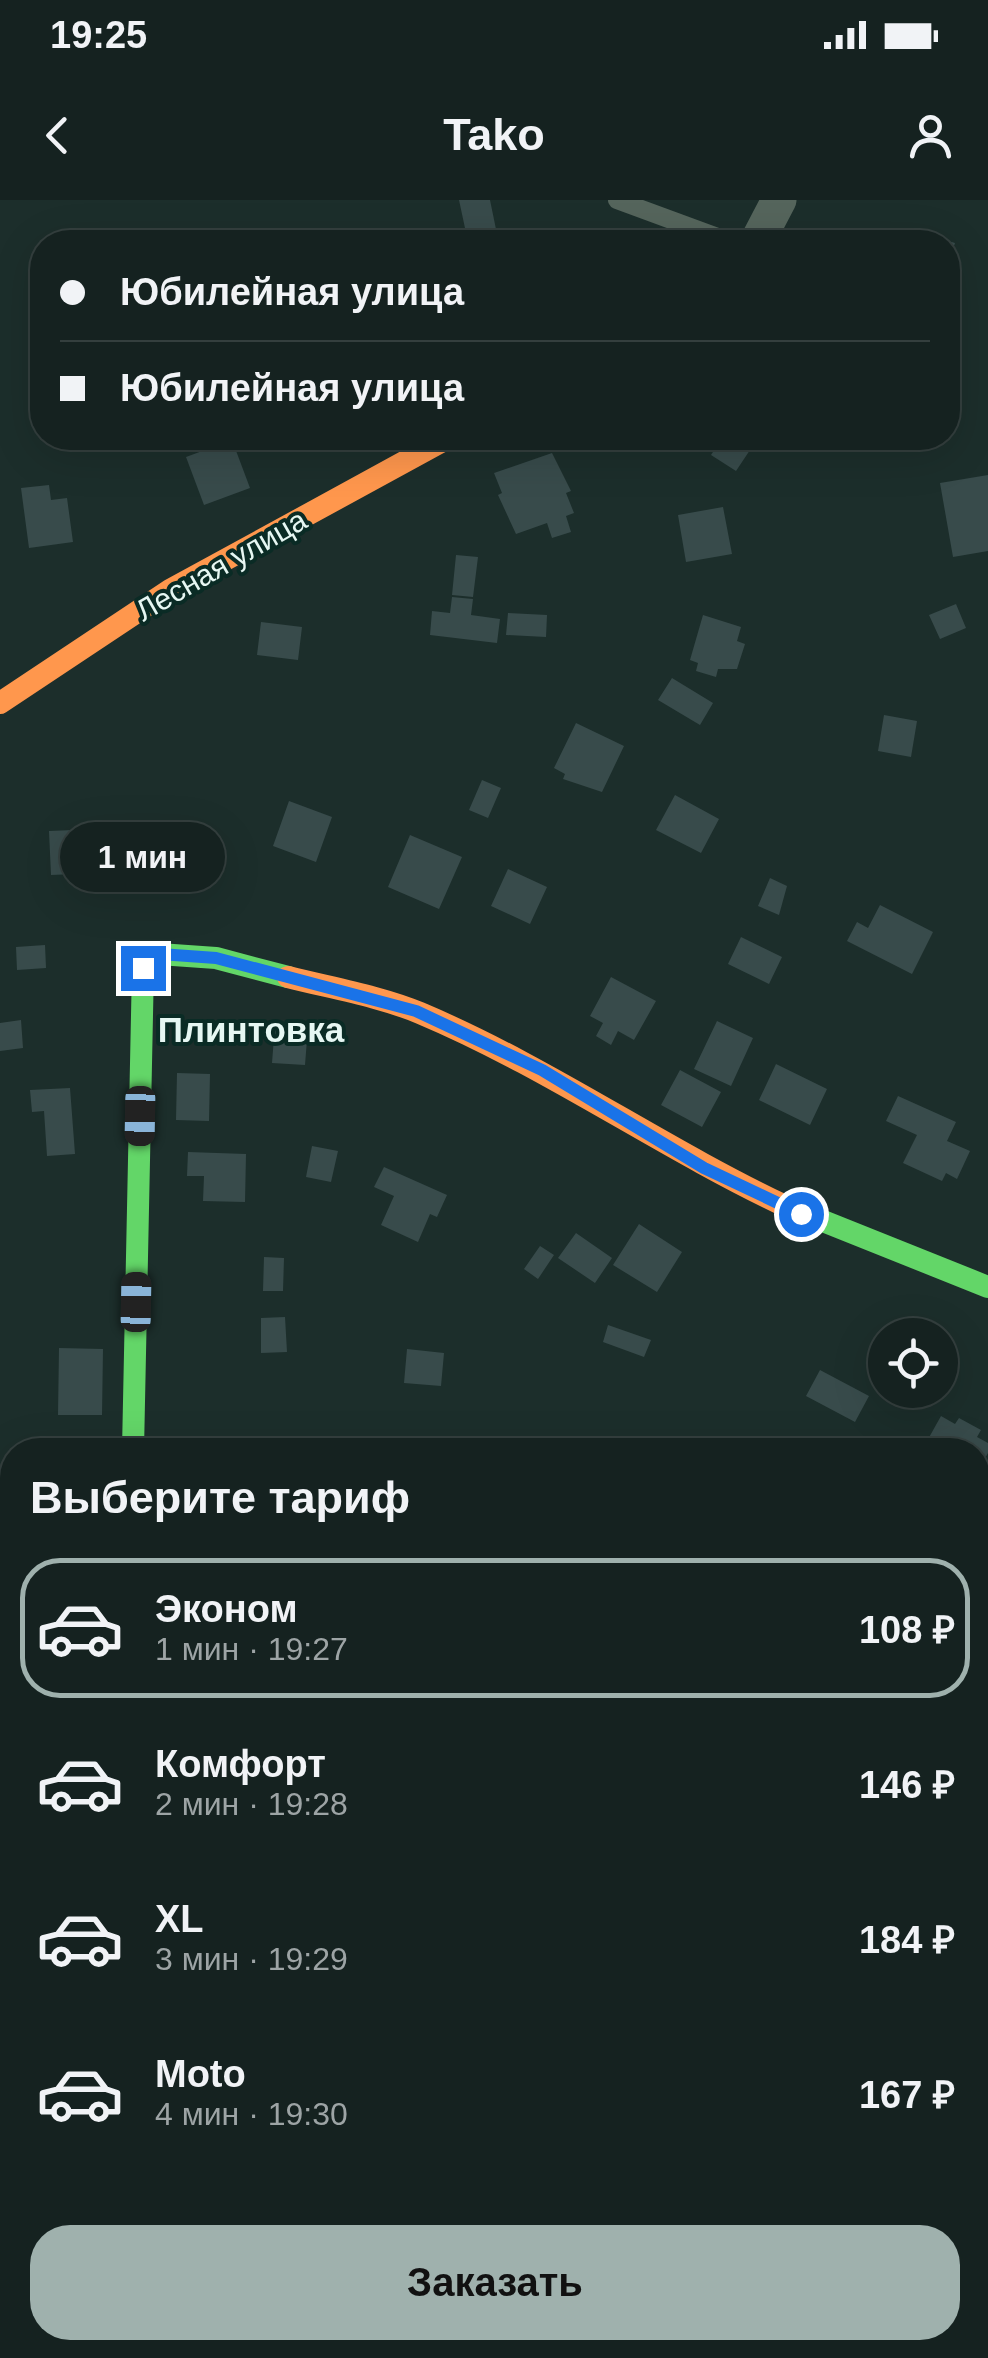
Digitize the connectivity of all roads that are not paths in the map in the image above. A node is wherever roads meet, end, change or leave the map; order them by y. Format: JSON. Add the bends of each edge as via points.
{"nodes":[{"id":1,"x":617,"y":200,"type":"edge"},
{"id":2,"x":778,"y":200,"type":"edge"},
{"id":3,"x":698,"y":230,"type":"edge"},
{"id":4,"x":763,"y":230,"type":"edge"},
{"id":5,"x":426,"y":450,"type":"edge"},
{"id":6,"x":0,"y":703,"type":"edge"},
{"id":7,"x":988,"y":1287,"type":"edge"},
{"id":8,"x":133,"y":1438,"type":"edge"}],
"edges":[{"from":1,"to":3,"type":"lane"},
{"from":2,"to":4,"type":"street"},
{"from":5,"to":6,"type":"street","name":"Лесная улица","via":[[170,590]]},
{"from":7,"to":8,"type":"street","via":[[834,1229],[704,1168],[542,1070],[416,1011],[216,958],[160,954],[143,968]]}]}
